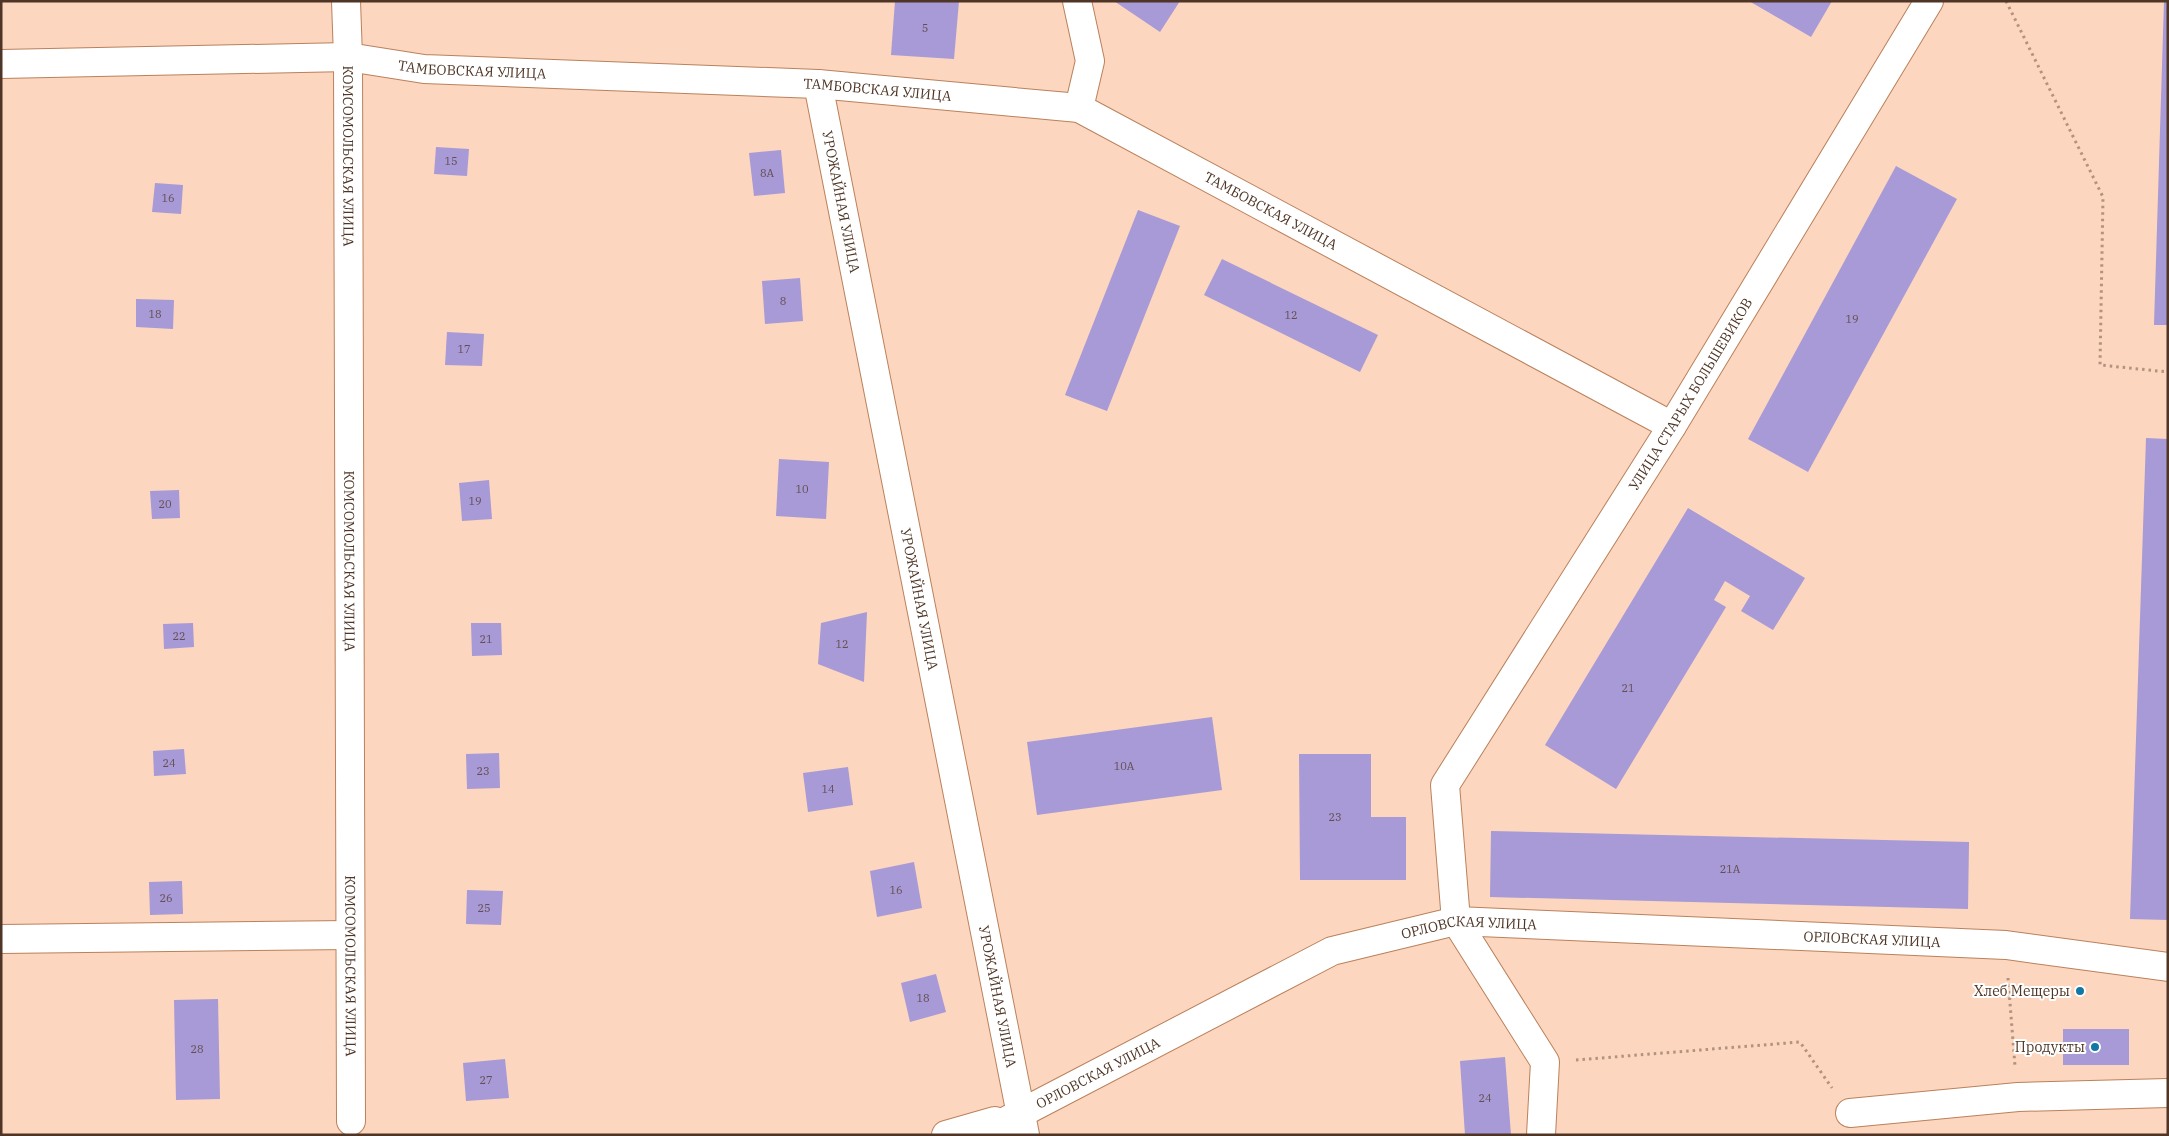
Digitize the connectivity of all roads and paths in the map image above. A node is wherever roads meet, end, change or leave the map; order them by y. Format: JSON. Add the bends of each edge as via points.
{"nodes":[{"id":1,"x":346,"y":1,"type":"edge"},
{"id":2,"x":1077,"y":1,"type":"edge"},
{"id":3,"x":1929,"y":1,"type":"edge"},
{"id":4,"x":2006,"y":1,"type":"edge"},
{"id":5,"x":348,"y":57,"type":"junction"},
{"id":6,"x":1,"y":64,"type":"edge"},
{"id":7,"x":818,"y":84,"type":"junction"},
{"id":8,"x":1079,"y":108,"type":"junction"},
{"id":9,"x":2168,"y":372,"type":"edge"},
{"id":10,"x":1672,"y":426,"type":"junction"},
{"id":11,"x":1456,"y":921,"type":"junction"},
{"id":12,"x":350,"y":935,"type":"junction"},
{"id":13,"x":1,"y":939,"type":"edge"},
{"id":14,"x":2006,"y":945,"type":"junction"},
{"id":15,"x":2168,"y":967,"type":"edge"},
{"id":16,"x":1545,"y":1062,"type":"junction"},
{"id":17,"x":2168,"y":1094,"type":"edge"},
{"id":18,"x":2018,"y":1097,"type":"junction"},
{"id":19,"x":1850,"y":1113,"type":"joint"},
{"id":20,"x":1022,"y":1124,"type":"edge"},
{"id":21,"x":348,"y":1130,"type":"edge"},
{"id":22,"x":946,"y":1135,"type":"edge"},
{"id":23,"x":979,"y":1135,"type":"edge"},
{"id":24,"x":1541,"y":1135,"type":"edge"}],
"edges":[{"from":1,"to":5,"type":"street","name":"КОМСОМОЛЬСКАЯ УЛИЦА"},
{"from":2,"to":8,"type":"street","via":[[1090,61]]},
{"from":3,"to":10,"type":"street","name":"УЛИЦА СТАРЫХ БОЛЬШЕВИКОВ"},
{"from":4,"to":9,"type":"path","via":[[2103,197],[2100,364]]},
{"from":5,"to":6,"type":"street","name":"ТАМБОВСКАЯ УЛИЦА"},
{"from":5,"to":7,"type":"street","name":"ТАМБОВСКАЯ УЛИЦА","via":[[424,69]]},
{"from":5,"to":12,"type":"street","name":"КОМСОМОЛЬСКАЯ УЛИЦА"},
{"from":7,"to":8,"type":"street","name":"ТАМБОВСКАЯ УЛИЦА"},
{"from":7,"to":20,"type":"street","name":"УРОЖАЙНАЯ УЛИЦА"},
{"from":8,"to":10,"type":"street","name":"ТАМБОВСКАЯ УЛИЦА"},
{"from":10,"to":11,"type":"street","name":"УЛИЦА СТАРЫХ БОЛЬШЕВИКОВ","via":[[1446,785]]},
{"from":11,"to":14,"type":"street","name":"ОРЛОВСКАЯ УЛИЦА"},
{"from":11,"to":16,"type":"street"},
{"from":11,"to":20,"type":"street","name":"ОРЛОВСКАЯ УЛИЦА","via":[[1332,951]]},
{"from":12,"to":13,"type":"street"},
{"from":12,"to":21,"type":"street","name":"КОМСОМОЛЬСКАЯ УЛИЦА"},
{"from":14,"to":15,"type":"street","name":"ОРЛОВСКАЯ УЛИЦА"},
{"from":14,"to":18,"type":"path"},
{"from":16,"to":19,"type":"path","via":[[1800,1042]]},
{"from":16,"to":24,"type":"street"},
{"from":17,"to":18,"type":"street"},
{"from":18,"to":19,"type":"street"},
{"from":20,"to":22,"type":"street"},
{"from":20,"to":23,"type":"street","name":"ОРЛОВСКАЯ УЛИЦА"}]}
